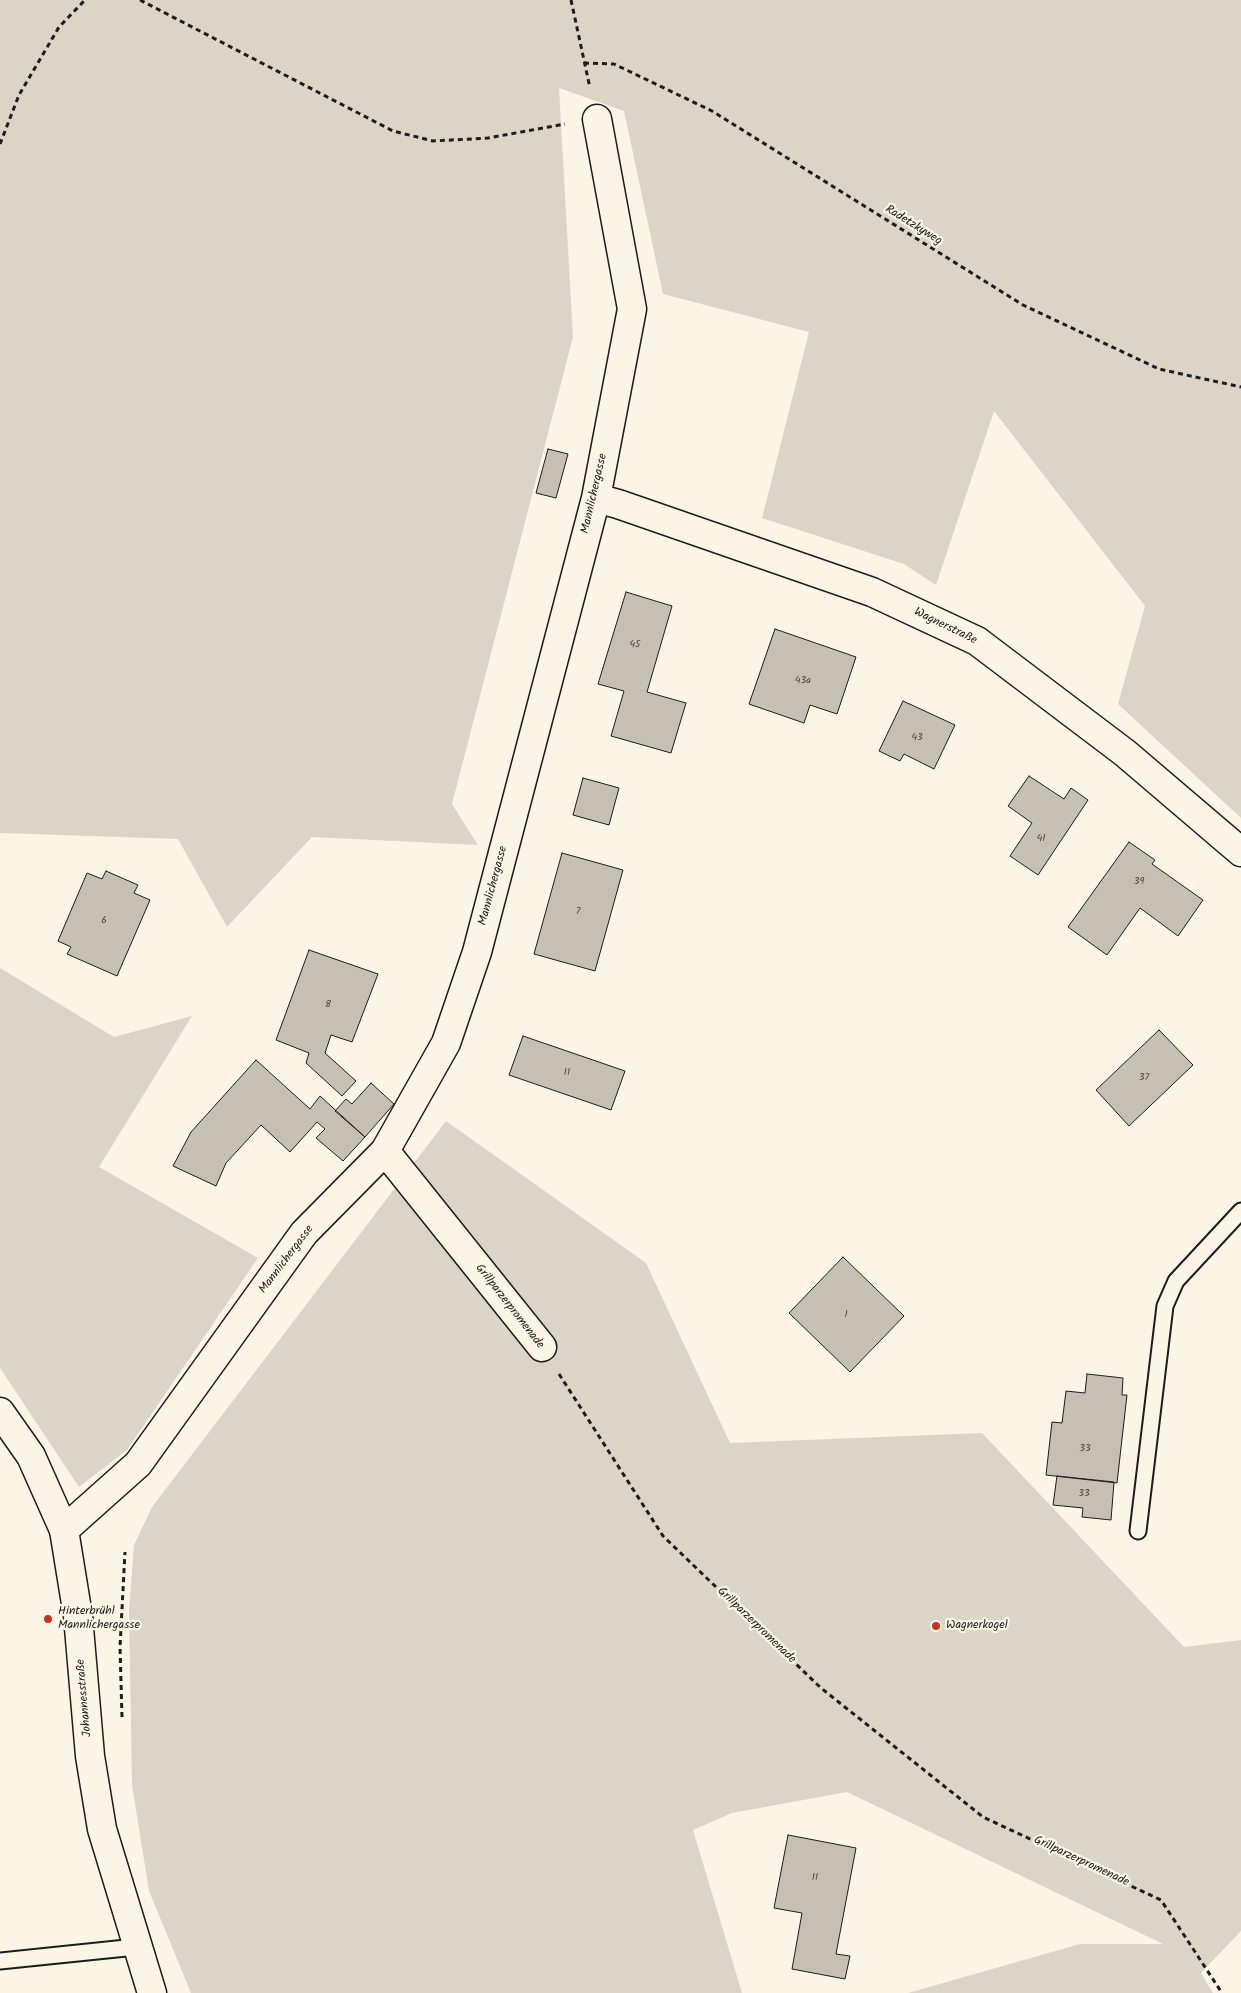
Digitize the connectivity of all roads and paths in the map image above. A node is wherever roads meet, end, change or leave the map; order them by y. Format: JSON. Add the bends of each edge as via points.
{"nodes":[{"id":1,"x":85,"y":0,"type":"edge"},
{"id":2,"x":140,"y":0,"type":"edge"},
{"id":3,"x":571,"y":0,"type":"edge"},
{"id":4,"x":584,"y":62,"type":"junction"},
{"id":5,"x":597,"y":119,"type":"junction"},
{"id":6,"x":0,"y":144,"type":"edge"},
{"id":7,"x":1241,"y":387,"type":"edge"},
{"id":8,"x":596,"y":498,"type":"junction"},
{"id":9,"x":1241,"y":852,"type":"edge"},
{"id":10,"x":385,"y":1151,"type":"junction"},
{"id":11,"x":1241,"y":1211,"type":"edge"},
{"id":12,"x":542,"y":1347,"type":"joint"},
{"id":13,"x":0,"y":1412,"type":"edge"},
{"id":14,"x":64,"y":1530,"type":"junction"},
{"id":15,"x":1138,"y":1531,"type":"dead end"},
{"id":16,"x":125,"y":1552,"type":"dead end"},
{"id":17,"x":122,"y":1726,"type":"dead end"},
{"id":18,"x":136,"y":1947,"type":"junction"},
{"id":19,"x":0,"y":1961,"type":"edge"},
{"id":20,"x":152,"y":1993,"type":"edge"},
{"id":21,"x":1222,"y":1993,"type":"edge"}],
"edges":[{"from":1,"to":6,"type":"path","via":[[59,27],[24,87]]},
{"from":2,"to":5,"type":"path","via":[[393,131],[433,141],[488,138]]},
{"from":3,"to":4,"type":"path"},
{"from":4,"to":5,"type":"path"},
{"from":4,"to":7,"type":"path","name":"Radetzkyweg","via":[[614,64],[712,111],[1023,305],[1159,369]]},
{"from":5,"to":8,"type":"street","name":"Mannlichergasse","via":[[632,309]]},
{"from":8,"to":9,"type":"street","name":"Wagnerstraße","via":[[872,592],[977,641],[1125,753]]},
{"from":8,"to":10,"type":"street","name":"Mannlichergasse","via":[[477,952],[446,1043]]},
{"from":10,"to":12,"type":"street","name":"Grillparzerpromenade"},
{"from":10,"to":14,"type":"street","name":"Mannlichergasse","via":[[304,1233],[138,1464]]},
{"from":11,"to":15,"type":"lane","via":[[1176,1281],[1165,1306]]},
{"from":12,"to":21,"type":"path","name":"Grillparzerpromenade","via":[[663,1536],[821,1688],[983,1817],[1161,1900]]},
{"from":13,"to":14,"type":"street","name":"Johannesstraße","via":[[31,1456]]},
{"from":14,"to":18,"type":"street","name":"Johannesstraße","via":[[78,1616],[90,1756],[102,1829]]},
{"from":16,"to":17,"type":"path","via":[[120,1647]]},
{"from":18,"to":19,"type":"lane"},
{"from":18,"to":20,"type":"street","name":"Johannesstraße"}]}
